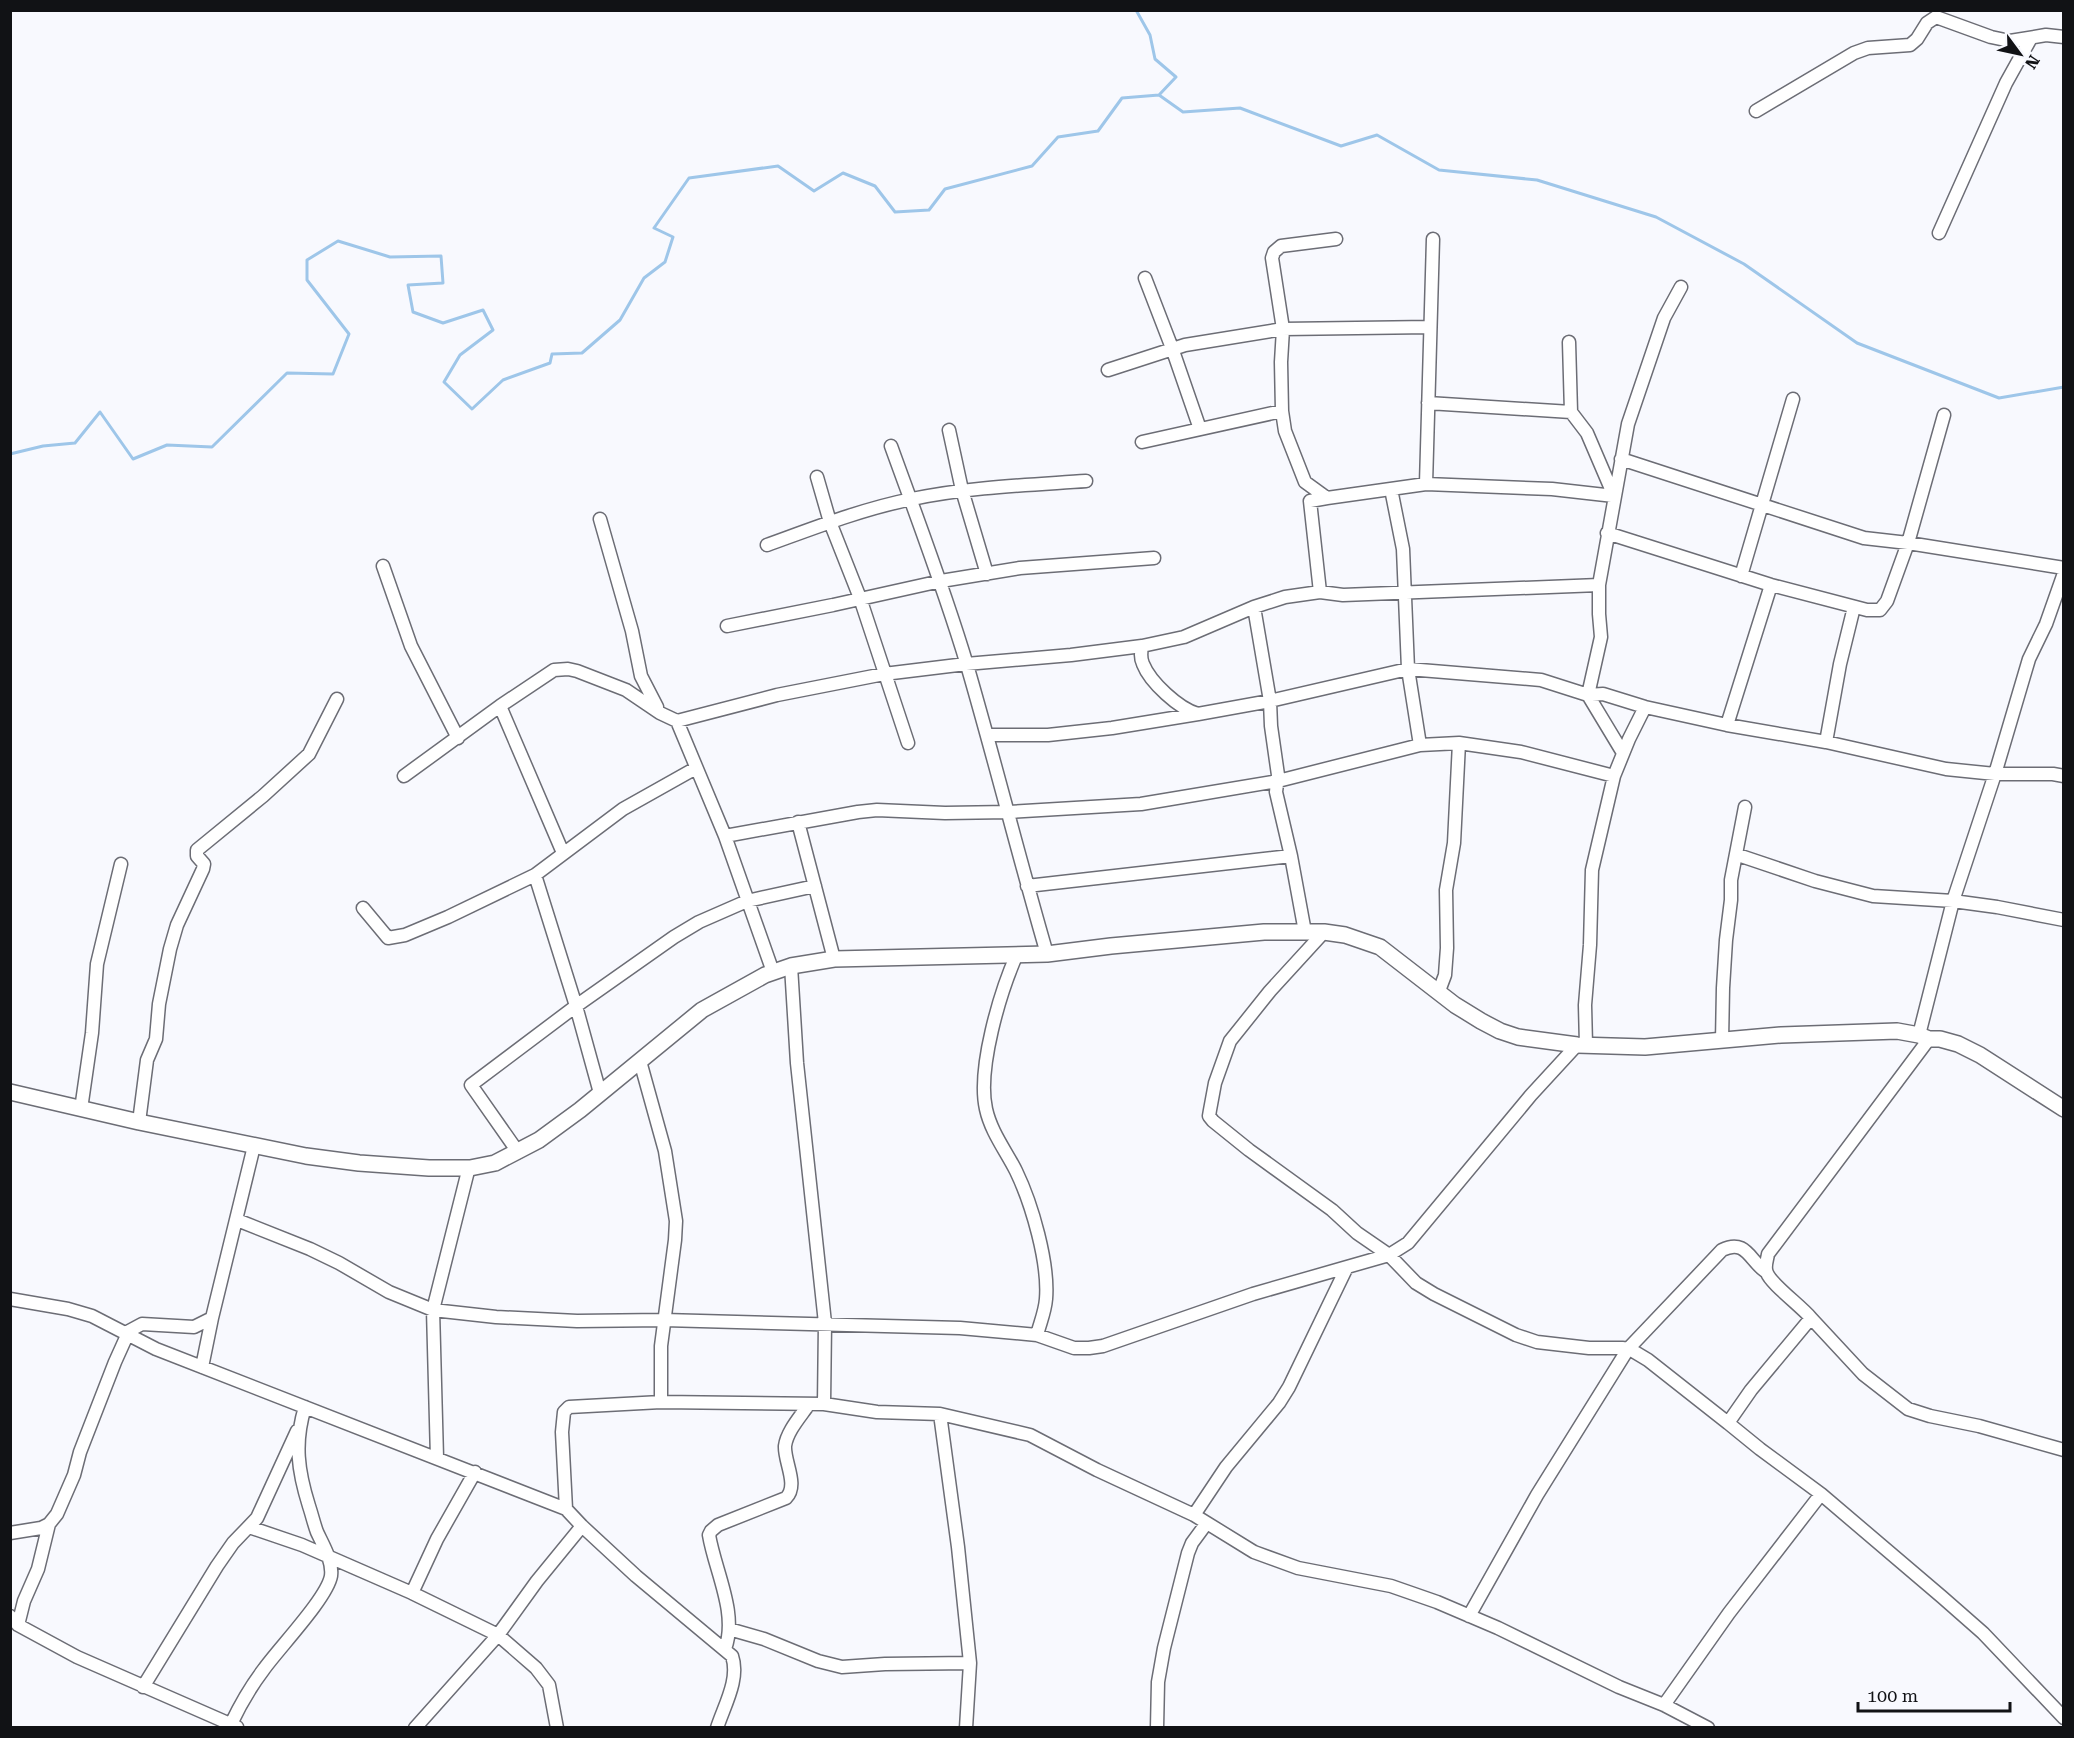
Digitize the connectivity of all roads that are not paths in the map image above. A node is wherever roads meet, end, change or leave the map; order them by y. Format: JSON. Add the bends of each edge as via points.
{"nodes":[{"id":1,"x":2064,"y":37,"type":"edge"},
{"id":2,"x":2031,"y":38,"type":"junction"},
{"id":3,"x":1756,"y":111,"type":"dead end"},
{"id":4,"x":1939,"y":233,"type":"dead end"},
{"id":5,"x":1336,"y":239,"type":"dead end"},
{"id":6,"x":1433,"y":239,"type":"dead end"},
{"id":7,"x":1145,"y":278,"type":"dead end"},
{"id":8,"x":1681,"y":287,"type":"dead end"},
{"id":9,"x":1430,"y":327,"type":"junction"},
{"id":10,"x":1283,"y":329,"type":"junction"},
{"id":11,"x":1569,"y":342,"type":"dead end"},
{"id":12,"x":1172,"y":348,"type":"junction"},
{"id":13,"x":1108,"y":370,"type":"dead end"},
{"id":14,"x":1793,"y":399,"type":"dead end"},
{"id":15,"x":1428,"y":403,"type":"junction"},
{"id":16,"x":1282,"y":411,"type":"junction"},
{"id":17,"x":1571,"y":412,"type":"junction"},
{"id":18,"x":1944,"y":415,"type":"dead end"},
{"id":19,"x":1200,"y":429,"type":"junction"},
{"id":20,"x":949,"y":430,"type":"dead end"},
{"id":21,"x":1142,"y":442,"type":"dead end"},
{"id":22,"x":891,"y":446,"type":"dead end"},
{"id":23,"x":1621,"y":459,"type":"junction"},
{"id":24,"x":817,"y":477,"type":"dead end"},
{"id":25,"x":1086,"y":481,"type":"dead end"},
{"id":26,"x":1426,"y":484,"type":"junction"},
{"id":27,"x":1391,"y":489,"type":"junction"},
{"id":28,"x":962,"y":490,"type":"junction"},
{"id":29,"x":1614,"y":496,"type":"junction"},
{"id":30,"x":1327,"y":498,"type":"junction"},
{"id":31,"x":910,"y":499,"type":"junction"},
{"id":32,"x":1762,"y":506,"type":"junction"},
{"id":33,"x":600,"y":519,"type":"dead end"},
{"id":34,"x":830,"y":522,"type":"junction"},
{"id":35,"x":1607,"y":534,"type":"junction"},
{"id":36,"x":1908,"y":543,"type":"junction"},
{"id":37,"x":767,"y":545,"type":"dead end"},
{"id":38,"x":1154,"y":558,"type":"dead end"},
{"id":39,"x":383,"y":566,"type":"dead end"},
{"id":40,"x":2064,"y":568,"type":"edge"},
{"id":41,"x":2064,"y":573,"type":"edge"},
{"id":42,"x":987,"y":574,"type":"junction"},
{"id":43,"x":1741,"y":576,"type":"junction"},
{"id":44,"x":941,"y":581,"type":"junction"},
{"id":45,"x":1599,"y":585,"type":"junction"},
{"id":46,"x":1771,"y":585,"type":"junction"},
{"id":47,"x":1320,"y":592,"type":"junction"},
{"id":48,"x":1406,"y":592,"type":"junction"},
{"id":49,"x":860,"y":598,"type":"junction"},
{"id":50,"x":1254,"y":607,"type":"junction"},
{"id":51,"x":1854,"y":607,"type":"junction"},
{"id":52,"x":727,"y":626,"type":"dead end"},
{"id":53,"x":1142,"y":646,"type":"junction"},
{"id":54,"x":966,"y":664,"type":"junction"},
{"id":55,"x":1408,"y":669,"type":"junction"},
{"id":56,"x":884,"y":674,"type":"junction"},
{"id":57,"x":1588,"y":694,"type":"junction"},
{"id":58,"x":337,"y":699,"type":"dead end"},
{"id":59,"x":1270,"y":701,"type":"junction"},
{"id":60,"x":500,"y":706,"type":"junction"},
{"id":61,"x":1645,"y":706,"type":"junction"},
{"id":62,"x":660,"y":713,"type":"junction"},
{"id":63,"x":1198,"y":714,"type":"junction"},
{"id":64,"x":677,"y":721,"type":"junction"},
{"id":65,"x":1727,"y":725,"type":"junction"},
{"id":66,"x":987,"y":735,"type":"junction"},
{"id":67,"x":458,"y":738,"type":"junction"},
{"id":68,"x":1826,"y":742,"type":"junction"},
{"id":69,"x":908,"y":743,"type":"dead end"},
{"id":70,"x":1459,"y":744,"type":"junction"},
{"id":71,"x":1420,"y":745,"type":"junction"},
{"id":72,"x":1623,"y":753,"type":"junction"},
{"id":73,"x":696,"y":768,"type":"junction"},
{"id":74,"x":1995,"y":774,"type":"junction"},
{"id":75,"x":404,"y":776,"type":"dead end"},
{"id":76,"x":1614,"y":776,"type":"junction"},
{"id":77,"x":2064,"y":776,"type":"edge"},
{"id":78,"x":1278,"y":781,"type":"junction"},
{"id":79,"x":1745,"y":807,"type":"dead end"},
{"id":80,"x":1009,"y":812,"type":"junction"},
{"id":81,"x":798,"y":822,"type":"junction"},
{"id":82,"x":725,"y":836,"type":"junction"},
{"id":83,"x":563,"y":853,"type":"junction"},
{"id":84,"x":1291,"y":855,"type":"junction"},
{"id":85,"x":1737,"y":855,"type":"junction"},
{"id":86,"x":121,"y":864,"type":"dead end"},
{"id":87,"x":535,"y":874,"type":"junction"},
{"id":88,"x":815,"y":886,"type":"junction"},
{"id":89,"x":1028,"y":886,"type":"junction"},
{"id":90,"x":747,"y":901,"type":"junction"},
{"id":91,"x":1953,"y":901,"type":"junction"},
{"id":92,"x":363,"y":908,"type":"dead end"},
{"id":93,"x":2064,"y":920,"type":"edge"},
{"id":94,"x":1305,"y":932,"type":"junction"},
{"id":95,"x":1324,"y":932,"type":"junction"},
{"id":96,"x":1017,"y":954,"type":"junction"},
{"id":97,"x":1047,"y":954,"type":"junction"},
{"id":98,"x":834,"y":959,"type":"junction"},
{"id":99,"x":791,"y":966,"type":"junction"},
{"id":100,"x":773,"y":972,"type":"junction"},
{"id":101,"x":1439,"y":991,"type":"junction"},
{"id":102,"x":576,"y":1006,"type":"junction"},
{"id":103,"x":1924,"y":1037,"type":"junction"},
{"id":104,"x":1722,"y":1041,"type":"junction"},
{"id":105,"x":1582,"y":1045,"type":"junction"},
{"id":106,"x":640,"y":1061,"type":"junction"},
{"id":107,"x":10,"y":1092,"type":"edge"},
{"id":108,"x":600,"y":1093,"type":"junction"},
{"id":109,"x":81,"y":1109,"type":"junction"},
{"id":110,"x":2064,"y":1109,"type":"edge"},
{"id":111,"x":139,"y":1122,"type":"junction"},
{"id":112,"x":254,"y":1146,"type":"junction"},
{"id":113,"x":518,"y":1152,"type":"junction"},
{"id":114,"x":469,"y":1167,"type":"junction"},
{"id":115,"x":237,"y":1220,"type":"junction"},
{"id":116,"x":1389,"y":1255,"type":"junction"},
{"id":117,"x":1347,"y":1267,"type":"junction"},
{"id":118,"x":1766,"y":1271,"type":"junction"},
{"id":119,"x":10,"y":1299,"type":"edge"},
{"id":120,"x":433,"y":1310,"type":"junction"},
{"id":121,"x":212,"y":1318,"type":"junction"},
{"id":122,"x":1811,"y":1318,"type":"junction"},
{"id":123,"x":664,"y":1320,"type":"junction"},
{"id":124,"x":825,"y":1323,"type":"junction"},
{"id":125,"x":127,"y":1334,"type":"junction"},
{"id":126,"x":1037,"y":1335,"type":"junction"},
{"id":127,"x":1628,"y":1349,"type":"junction"},
{"id":128,"x":202,"y":1367,"type":"junction"},
{"id":129,"x":661,"y":1402,"type":"junction"},
{"id":130,"x":809,"y":1404,"type":"junction"},
{"id":131,"x":824,"y":1404,"type":"junction"},
{"id":132,"x":305,"y":1407,"type":"junction"},
{"id":133,"x":940,"y":1414,"type":"junction"},
{"id":134,"x":1728,"y":1423,"type":"junction"},
{"id":135,"x":298,"y":1427,"type":"junction"},
{"id":136,"x":2064,"y":1450,"type":"edge"},
{"id":137,"x":437,"y":1458,"type":"junction"},
{"id":138,"x":475,"y":1472,"type":"junction"},
{"id":139,"x":1821,"y":1494,"type":"junction"},
{"id":140,"x":566,"y":1509,"type":"junction"},
{"id":141,"x":1194,"y":1515,"type":"junction"},
{"id":142,"x":49,"y":1524,"type":"junction"},
{"id":143,"x":1206,"y":1524,"type":"junction"},
{"id":144,"x":582,"y":1526,"type":"junction"},
{"id":145,"x":249,"y":1527,"type":"junction"},
{"id":146,"x":10,"y":1533,"type":"edge"},
{"id":147,"x":328,"y":1557,"type":"junction"},
{"id":148,"x":412,"y":1593,"type":"junction"},
{"id":149,"x":1469,"y":1616,"type":"junction"},
{"id":150,"x":14,"y":1621,"type":"edge"},
{"id":151,"x":729,"y":1629,"type":"junction"},
{"id":152,"x":498,"y":1635,"type":"junction"},
{"id":153,"x":725,"y":1649,"type":"junction"},
{"id":154,"x":970,"y":1663,"type":"junction"},
{"id":155,"x":143,"y":1687,"type":"junction"},
{"id":156,"x":1664,"y":1705,"type":"junction"},
{"id":157,"x":2064,"y":1718,"type":"edge"},
{"id":158,"x":234,"y":1726,"type":"edge"},
{"id":159,"x":415,"y":1728,"type":"edge"},
{"id":160,"x":557,"y":1728,"type":"edge"},
{"id":161,"x":717,"y":1728,"type":"edge"},
{"id":162,"x":966,"y":1728,"type":"edge"},
{"id":163,"x":1157,"y":1728,"type":"edge"},
{"id":164,"x":1708,"y":1728,"type":"edge"}],
"edges":[{"from":1,"to":2,"type":"street"},
{"from":2,"to":3,"type":"street","via":[[2010,41],[1991,37],[1936,17],[1910,45],[1854,53]]},
{"from":2,"to":4,"type":"street","via":[[2006,83]]},
{"from":5,"to":10,"type":"street","via":[[1281,246],[1274,252]]},
{"from":6,"to":9,"type":"street"},
{"from":7,"to":12,"type":"street"},
{"from":8,"to":23,"type":"street","via":[[1650,357]]},
{"from":9,"to":10,"type":"street"},
{"from":9,"to":15,"type":"street"},
{"from":10,"to":12,"type":"street"},
{"from":10,"to":16,"type":"street"},
{"from":11,"to":17,"type":"street"},
{"from":12,"to":13,"type":"street"},
{"from":12,"to":19,"type":"street"},
{"from":14,"to":32,"type":"street"},
{"from":15,"to":17,"type":"street"},
{"from":15,"to":26,"type":"street"},
{"from":16,"to":19,"type":"street"},
{"from":16,"to":30,"type":"street","via":[[1285,431],[1305,482]]},
{"from":17,"to":29,"type":"street","via":[[1587,433]]},
{"from":18,"to":36,"type":"street"},
{"from":19,"to":21,"type":"street"},
{"from":20,"to":28,"type":"street"},
{"from":22,"to":31,"type":"street"},
{"from":23,"to":29,"type":"street"},
{"from":23,"to":32,"type":"street"},
{"from":24,"to":34,"type":"street"},
{"from":25,"to":28,"type":"street"},
{"from":26,"to":27,"type":"street"},
{"from":26,"to":29,"type":"street"},
{"from":27,"to":30,"type":"street"},
{"from":27,"to":48,"type":"street","via":[[1403,549]]},
{"from":28,"to":31,"type":"street"},
{"from":28,"to":42,"type":"street"},
{"from":29,"to":35,"type":"street"},
{"from":30,"to":47,"type":"street","via":[[1310,501]]},
{"from":31,"to":34,"type":"street"},
{"from":31,"to":44,"type":"street"},
{"from":32,"to":36,"type":"street","via":[[1864,538]]},
{"from":32,"to":43,"type":"street"},
{"from":33,"to":62,"type":"street","via":[[641,676]]},
{"from":34,"to":37,"type":"street"},
{"from":34,"to":49,"type":"street"},
{"from":35,"to":43,"type":"street"},
{"from":35,"to":45,"type":"street"},
{"from":36,"to":40,"type":"street"},
{"from":36,"to":51,"type":"street","via":[[1885,606],[1877,611]]},
{"from":38,"to":42,"type":"street"},
{"from":39,"to":67,"type":"street","via":[[411,646]]},
{"from":41,"to":74,"type":"street","via":[[2029,659]]},
{"from":42,"to":44,"type":"street"},
{"from":43,"to":46,"type":"street"},
{"from":44,"to":49,"type":"street"},
{"from":44,"to":54,"type":"street"},
{"from":45,"to":48,"type":"street"},
{"from":45,"to":57,"type":"street","via":[[1601,643]]},
{"from":46,"to":51,"type":"street"},
{"from":46,"to":65,"type":"street"},
{"from":47,"to":48,"type":"street"},
{"from":47,"to":50,"type":"street"},
{"from":48,"to":55,"type":"street"},
{"from":49,"to":52,"type":"street"},
{"from":49,"to":56,"type":"street"},
{"from":50,"to":53,"type":"street","via":[[1184,637]]},
{"from":50,"to":59,"type":"street"},
{"from":51,"to":68,"type":"street","via":[[1839,664]]},
{"from":53,"to":54,"type":"street"},
{"from":53,"to":63,"type":"street","via":[[1143,664],[1152,680]]},
{"from":54,"to":56,"type":"street"},
{"from":54,"to":66,"type":"street"},
{"from":55,"to":57,"type":"street","via":[[1541,680]]},
{"from":55,"to":59,"type":"street"},
{"from":55,"to":71,"type":"street"},
{"from":56,"to":64,"type":"street","via":[[777,695]]},
{"from":56,"to":69,"type":"street"},
{"from":57,"to":61,"type":"street","via":[[1603,694]]},
{"from":57,"to":72,"type":"street"},
{"from":58,"to":111,"type":"street","via":[[309,754],[197,850],[203,869],[170,949],[156,1039],[147,1060]]},
{"from":59,"to":63,"type":"street"},
{"from":59,"to":78,"type":"street"},
{"from":60,"to":62,"type":"street","via":[[559,668],[626,690]]},
{"from":60,"to":67,"type":"street"},
{"from":60,"to":83,"type":"street"},
{"from":61,"to":65,"type":"street"},
{"from":61,"to":72,"type":"street"},
{"from":62,"to":64,"type":"street"},
{"from":63,"to":66,"type":"street","via":[[1112,729]]},
{"from":64,"to":73,"type":"street"},
{"from":65,"to":68,"type":"street"},
{"from":66,"to":80,"type":"street"},
{"from":67,"to":75,"type":"street"},
{"from":68,"to":74,"type":"street","via":[[1946,769]]},
{"from":70,"to":71,"type":"street"},
{"from":70,"to":76,"type":"street","via":[[1543,756]]},
{"from":70,"to":101,"type":"street","via":[[1454,843],[1446,890],[1446,966]]},
{"from":71,"to":78,"type":"street"},
{"from":72,"to":76,"type":"street"},
{"from":73,"to":82,"type":"street"},
{"from":73,"to":83,"type":"street","via":[[623,809]]},
{"from":74,"to":77,"type":"street"},
{"from":74,"to":91,"type":"street"},
{"from":76,"to":105,"type":"street","via":[[1592,870]]},
{"from":78,"to":80,"type":"street","via":[[1141,804]]},
{"from":78,"to":84,"type":"street","via":[[1276,792]]},
{"from":79,"to":85,"type":"street"},
{"from":80,"to":81,"type":"street","via":[[877,810]]},
{"from":80,"to":89,"type":"street"},
{"from":81,"to":82,"type":"street"},
{"from":81,"to":88,"type":"street"},
{"from":82,"to":90,"type":"street"},
{"from":83,"to":87,"type":"street"},
{"from":84,"to":89,"type":"street"},
{"from":84,"to":94,"type":"street"},
{"from":85,"to":91,"type":"street","via":[[1873,896]]},
{"from":85,"to":104,"type":"street","via":[[1726,940]]},
{"from":86,"to":109,"type":"street","via":[[97,964]]},
{"from":87,"to":92,"type":"street","via":[[448,917],[392,939],[385,936]]},
{"from":87,"to":102,"type":"street"},
{"from":88,"to":90,"type":"street"},
{"from":88,"to":98,"type":"street"},
{"from":89,"to":97,"type":"street"},
{"from":90,"to":100,"type":"street"},
{"from":90,"to":102,"type":"street","via":[[674,937]]},
{"from":91,"to":93,"type":"street"},
{"from":91,"to":103,"type":"street"},
{"from":94,"to":95,"type":"street"},
{"from":94,"to":97,"type":"street","via":[[1263,932]]},
{"from":95,"to":101,"type":"street","via":[[1346,934],[1380,947]]},
{"from":95,"to":116,"type":"street","via":[[1230,1041],[1215,1083],[1209,1116],[1219,1128]]},
{"from":96,"to":97,"type":"street"},
{"from":96,"to":98,"type":"street"},
{"from":96,"to":126,"type":"street","via":[[998,1004],[984,1092],[992,1128],[1023,1186],[1036,1228],[1046,1298]]},
{"from":98,"to":99,"type":"street"},
{"from":99,"to":100,"type":"street"},
{"from":99,"to":124,"type":"street","via":[[797,1063]]},
{"from":100,"to":106,"type":"street","via":[[702,1010]]},
{"from":101,"to":105,"type":"street","via":[[1500,1031]]},
{"from":102,"to":108,"type":"street"},
{"from":102,"to":113,"type":"street","via":[[471,1085]]},
{"from":103,"to":104,"type":"street","via":[[1897,1031]]},
{"from":103,"to":110,"type":"street","via":[[1958,1044],[1980,1055]]},
{"from":103,"to":118,"type":"street","via":[[1775,1243],[1768,1254]]},
{"from":104,"to":105,"type":"street","via":[[1645,1047]]},
{"from":105,"to":116,"type":"street","via":[[1531,1095],[1417,1233],[1399,1251]]},
{"from":106,"to":108,"type":"street"},
{"from":106,"to":123,"type":"street","via":[[665,1151],[676,1221]]},
{"from":107,"to":109,"type":"street"},
{"from":108,"to":113,"type":"street"},
{"from":109,"to":111,"type":"street"},
{"from":111,"to":112,"type":"street"},
{"from":112,"to":114,"type":"street","via":[[359,1163]]},
{"from":112,"to":115,"type":"street"},
{"from":113,"to":114,"type":"street","via":[[495,1163]]},
{"from":114,"to":120,"type":"street"},
{"from":115,"to":120,"type":"street","via":[[310,1249],[389,1292]]},
{"from":115,"to":121,"type":"street"},
{"from":116,"to":117,"type":"street"},
{"from":116,"to":127,"type":"street","via":[[1416,1283],[1516,1335],[1548,1344]]},
{"from":117,"to":126,"type":"street","via":[[1253,1294],[1103,1346],[1074,1348]]},
{"from":117,"to":141,"type":"street","via":[[1289,1387]]},
{"from":118,"to":122,"type":"street","via":[[1772,1282]]},
{"from":118,"to":127,"type":"street","via":[[1744,1249],[1728,1247]]},
{"from":119,"to":125,"type":"street","via":[[92,1316]]},
{"from":120,"to":123,"type":"street","via":[[577,1322]]},
{"from":120,"to":137,"type":"street"},
{"from":121,"to":125,"type":"street","via":[[194,1327],[142,1324]]},
{"from":121,"to":128,"type":"street"},
{"from":122,"to":134,"type":"street"},
{"from":122,"to":136,"type":"street","via":[[1863,1374],[1908,1408]]},
{"from":123,"to":124,"type":"street"},
{"from":123,"to":129,"type":"street"},
{"from":124,"to":126,"type":"street"},
{"from":124,"to":131,"type":"street"},
{"from":125,"to":128,"type":"street"},
{"from":125,"to":142,"type":"street","via":[[74,1474]]},
{"from":127,"to":134,"type":"street","via":[[1648,1360]]},
{"from":127,"to":149,"type":"street","via":[[1543,1485]]},
{"from":128,"to":132,"type":"street"},
{"from":129,"to":130,"type":"street"},
{"from":129,"to":140,"type":"street","via":[[566,1408],[562,1432]]},
{"from":130,"to":131,"type":"street"},
{"from":130,"to":151,"type":"street","via":[[785,1445],[789,1495],[711,1531]]},
{"from":131,"to":133,"type":"street","via":[[877,1412]]},
{"from":132,"to":135,"type":"street"},
{"from":132,"to":137,"type":"street"},
{"from":133,"to":141,"type":"street","via":[[1030,1435]]},
{"from":133,"to":154,"type":"street"},
{"from":134,"to":139,"type":"street"},
{"from":135,"to":145,"type":"street","via":[[260,1513]]},
{"from":135,"to":147,"type":"street","via":[[301,1480]]},
{"from":137,"to":138,"type":"street"},
{"from":138,"to":140,"type":"street"},
{"from":138,"to":148,"type":"street"},
{"from":139,"to":156,"type":"street"},
{"from":139,"to":157,"type":"street","via":[[1983,1633]]},
{"from":140,"to":144,"type":"street"},
{"from":141,"to":143,"type":"street"},
{"from":142,"to":146,"type":"street"},
{"from":142,"to":150,"type":"street","via":[[38,1569]]},
{"from":143,"to":149,"type":"street","via":[[1277,1561],[1391,1586]]},
{"from":143,"to":163,"type":"street","via":[[1188,1553],[1164,1648],[1158,1682]]},
{"from":144,"to":152,"type":"street"},
{"from":144,"to":153,"type":"street"},
{"from":145,"to":147,"type":"street"},
{"from":145,"to":155,"type":"street","via":[[217,1566]]},
{"from":147,"to":148,"type":"street"},
{"from":147,"to":158,"type":"street","via":[[328,1584],[264,1669],[239,1707]]},
{"from":148,"to":152,"type":"street"},
{"from":149,"to":156,"type":"street"},
{"from":150,"to":155,"type":"street","via":[[77,1657]]},
{"from":151,"to":153,"type":"street"},
{"from":151,"to":154,"type":"street","via":[[842,1667]]},
{"from":152,"to":159,"type":"street"},
{"from":152,"to":160,"type":"street","via":[[536,1668],[549,1685]]},
{"from":153,"to":161,"type":"street","via":[[734,1663],[733,1678]]},
{"from":154,"to":162,"type":"street"},
{"from":155,"to":158,"type":"street"},
{"from":156,"to":164,"type":"street"}]}
